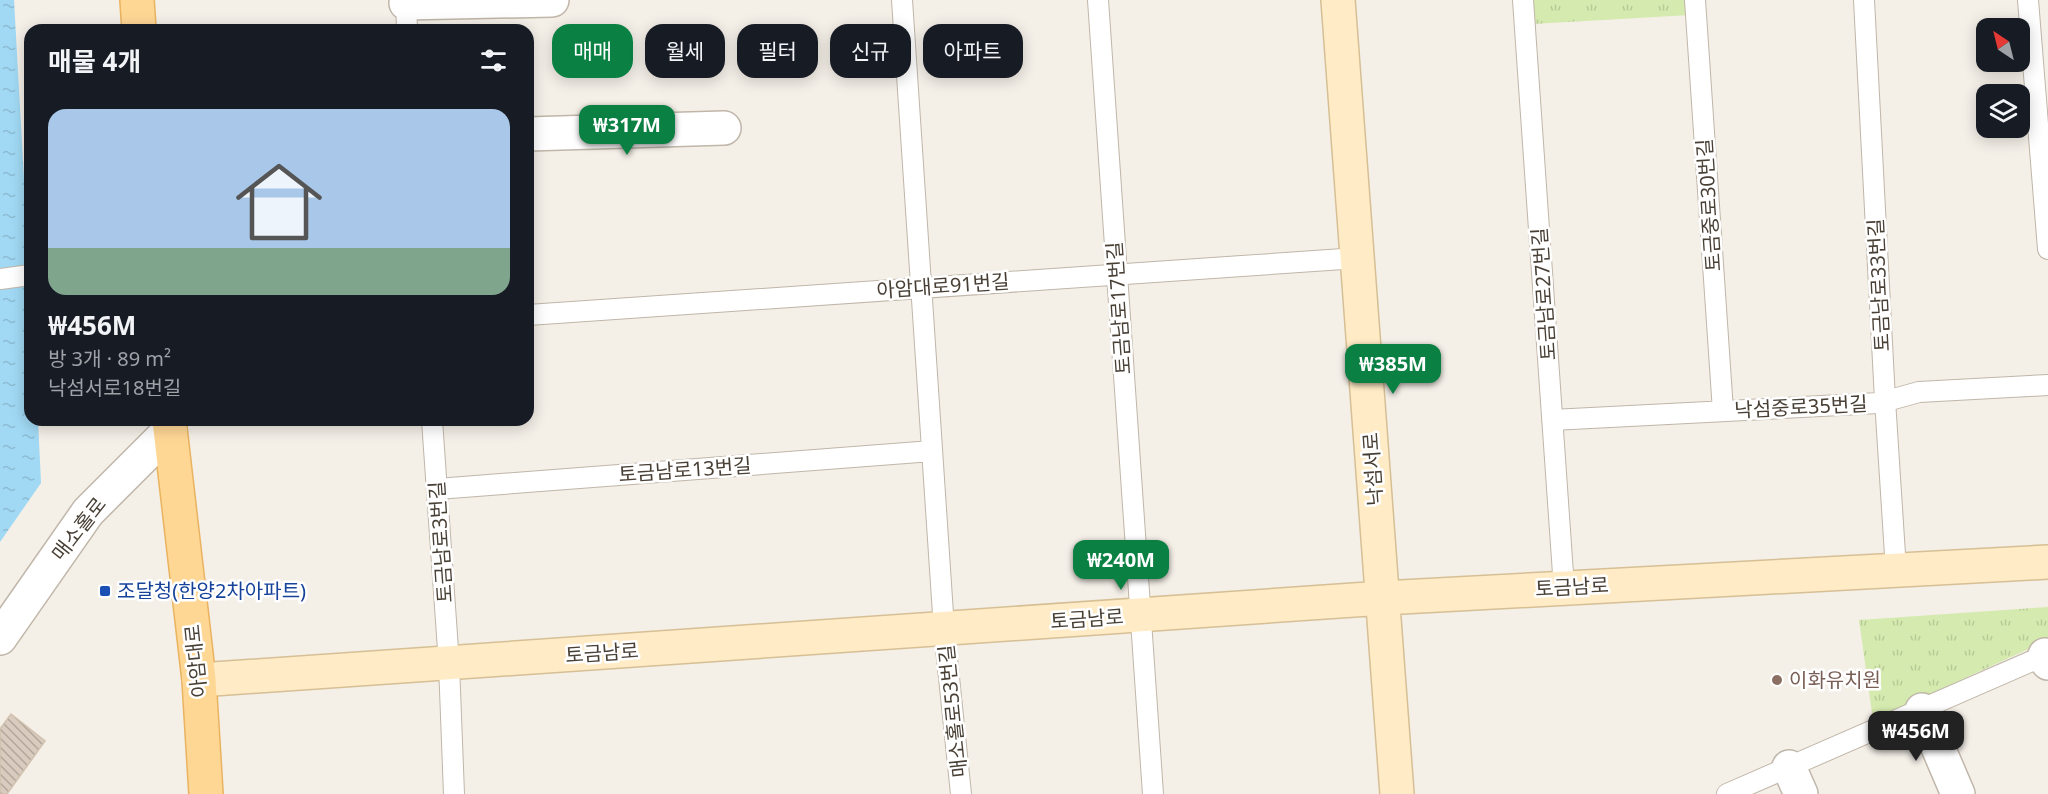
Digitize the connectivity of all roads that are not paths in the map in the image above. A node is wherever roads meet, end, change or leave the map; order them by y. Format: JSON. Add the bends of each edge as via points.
{"nodes":[{"id":1,"x":137,"y":0,"type":"edge"},
{"id":2,"x":552,"y":0,"type":"edge"},
{"id":3,"x":902,"y":0,"type":"edge"},
{"id":4,"x":1098,"y":0,"type":"edge"},
{"id":5,"x":1338,"y":0,"type":"edge"},
{"id":6,"x":1523,"y":0,"type":"edge"},
{"id":7,"x":1695,"y":0,"type":"edge"},
{"id":8,"x":1864,"y":0,"type":"edge"},
{"id":9,"x":2028,"y":0,"type":"edge"},
{"id":10,"x":406,"y":11,"type":"edge"},
{"id":11,"x":139,"y":24,"type":"edge"},
{"id":12,"x":724,"y":128,"type":"dead end"},
{"id":13,"x":534,"y":134,"type":"edge"},
{"id":14,"x":2048,"y":249,"type":"edge"},
{"id":15,"x":1358,"y":258,"type":"junction"},
{"id":16,"x":1117,"y":274,"type":"junction"},
{"id":17,"x":24,"y":276,"type":"edge"},
{"id":18,"x":0,"y":279,"type":"edge"},
{"id":19,"x":921,"y":288,"type":"junction"},
{"id":20,"x":534,"y":315,"type":"edge"},
{"id":21,"x":2048,"y":385,"type":"edge"},
{"id":22,"x":1885,"y":400,"type":"junction"},
{"id":23,"x":1723,"y":411,"type":"junction"},
{"id":24,"x":1552,"y":420,"type":"junction"},
{"id":25,"x":169,"y":426,"type":"edge"},
{"id":26,"x":170,"y":426,"type":"edge"},
{"id":27,"x":432,"y":426,"type":"edge"},
{"id":28,"x":932,"y":451,"type":"junction"},
{"id":29,"x":437,"y":489,"type":"junction"},
{"id":30,"x":2048,"y":562,"type":"edge"},
{"id":31,"x":1896,"y":570,"type":"junction"},
{"id":32,"x":1564,"y":588,"type":"junction"},
{"id":33,"x":1383,"y":598,"type":"junction"},
{"id":34,"x":1141,"y":615,"type":"junction"},
{"id":35,"x":944,"y":629,"type":"junction"},
{"id":36,"x":0,"y":638,"type":"edge"},
{"id":37,"x":2047,"y":658,"type":"edge"},
{"id":38,"x":449,"y":664,"type":"junction"},
{"id":39,"x":198,"y":680,"type":"junction"},
{"id":40,"x":1922,"y":710,"type":"junction"},
{"id":41,"x":1795,"y":780,"type":"edge"},
{"id":42,"x":206,"y":794,"type":"edge"},
{"id":43,"x":454,"y":794,"type":"edge"},
{"id":44,"x":961,"y":794,"type":"edge"},
{"id":45,"x":1153,"y":794,"type":"edge"},
{"id":46,"x":1397,"y":794,"type":"edge"},
{"id":47,"x":1727,"y":794,"type":"edge"},
{"id":48,"x":1958,"y":794,"type":"edge"}],
"edges":[{"from":1,"to":11,"type":"main road"},
{"from":2,"to":10,"type":"street"},
{"from":3,"to":19,"type":"lane"},
{"from":4,"to":16,"type":"lane","name":"토금남로17번길"},
{"from":5,"to":15,"type":"street","name":"낙섬서로"},
{"from":6,"to":24,"type":"lane","name":"토금남로27번길"},
{"from":7,"to":23,"type":"lane","name":"토금중로30번길"},
{"from":8,"to":22,"type":"lane","name":"토금남로33번길"},
{"from":9,"to":14,"type":"lane"},
{"from":12,"to":13,"type":"street"},
{"from":15,"to":16,"type":"lane","name":"아암대로91번길"},
{"from":15,"to":33,"type":"street","name":"낙섬서로"},
{"from":16,"to":19,"type":"lane","name":"아암대로91번길"},
{"from":16,"to":34,"type":"lane","name":"토금남로17번길"},
{"from":17,"to":18,"type":"lane"},
{"from":19,"to":20,"type":"lane","name":"아암대로91번길"},
{"from":19,"to":28,"type":"lane"},
{"from":21,"to":22,"type":"lane","name":"낙섬중로35번길","via":[[1919,392]]},
{"from":22,"to":23,"type":"lane","name":"낙섬중로35번길"},
{"from":22,"to":31,"type":"lane","name":"토금남로33번길"},
{"from":23,"to":24,"type":"lane","name":"낙섬중로35번길"},
{"from":24,"to":32,"type":"lane","name":"토금남로27번길"},
{"from":25,"to":36,"type":"street","name":"매소홀로","via":[[88,512]]},
{"from":26,"to":39,"type":"main road","name":"아암대로"},
{"from":27,"to":29,"type":"lane","name":"토금남로3번길"},
{"from":28,"to":29,"type":"lane","name":"토금남로13번길"},
{"from":28,"to":35,"type":"lane"},
{"from":29,"to":38,"type":"lane","name":"토금남로3번길"},
{"from":30,"to":31,"type":"street","name":"토금남로"},
{"from":31,"to":32,"type":"street","name":"토금남로"},
{"from":32,"to":33,"type":"street","name":"토금남로"},
{"from":33,"to":34,"type":"street","name":"토금남로"},
{"from":33,"to":46,"type":"street","name":"낙섬서로"},
{"from":34,"to":35,"type":"street","name":"토금남로"},
{"from":34,"to":45,"type":"lane","name":"토금남로17번길"},
{"from":35,"to":38,"type":"street","name":"토금남로"},
{"from":35,"to":44,"type":"lane","name":"매소홀로53번길"},
{"from":37,"to":40,"type":"lane"},
{"from":38,"to":39,"type":"street","name":"토금남로"},
{"from":38,"to":43,"type":"lane","name":"토금남로3번길"},
{"from":39,"to":42,"type":"main road","name":"아암대로"},
{"from":40,"to":41,"type":"lane"},
{"from":40,"to":48,"type":"street"},
{"from":41,"to":47,"type":"lane"}]}
